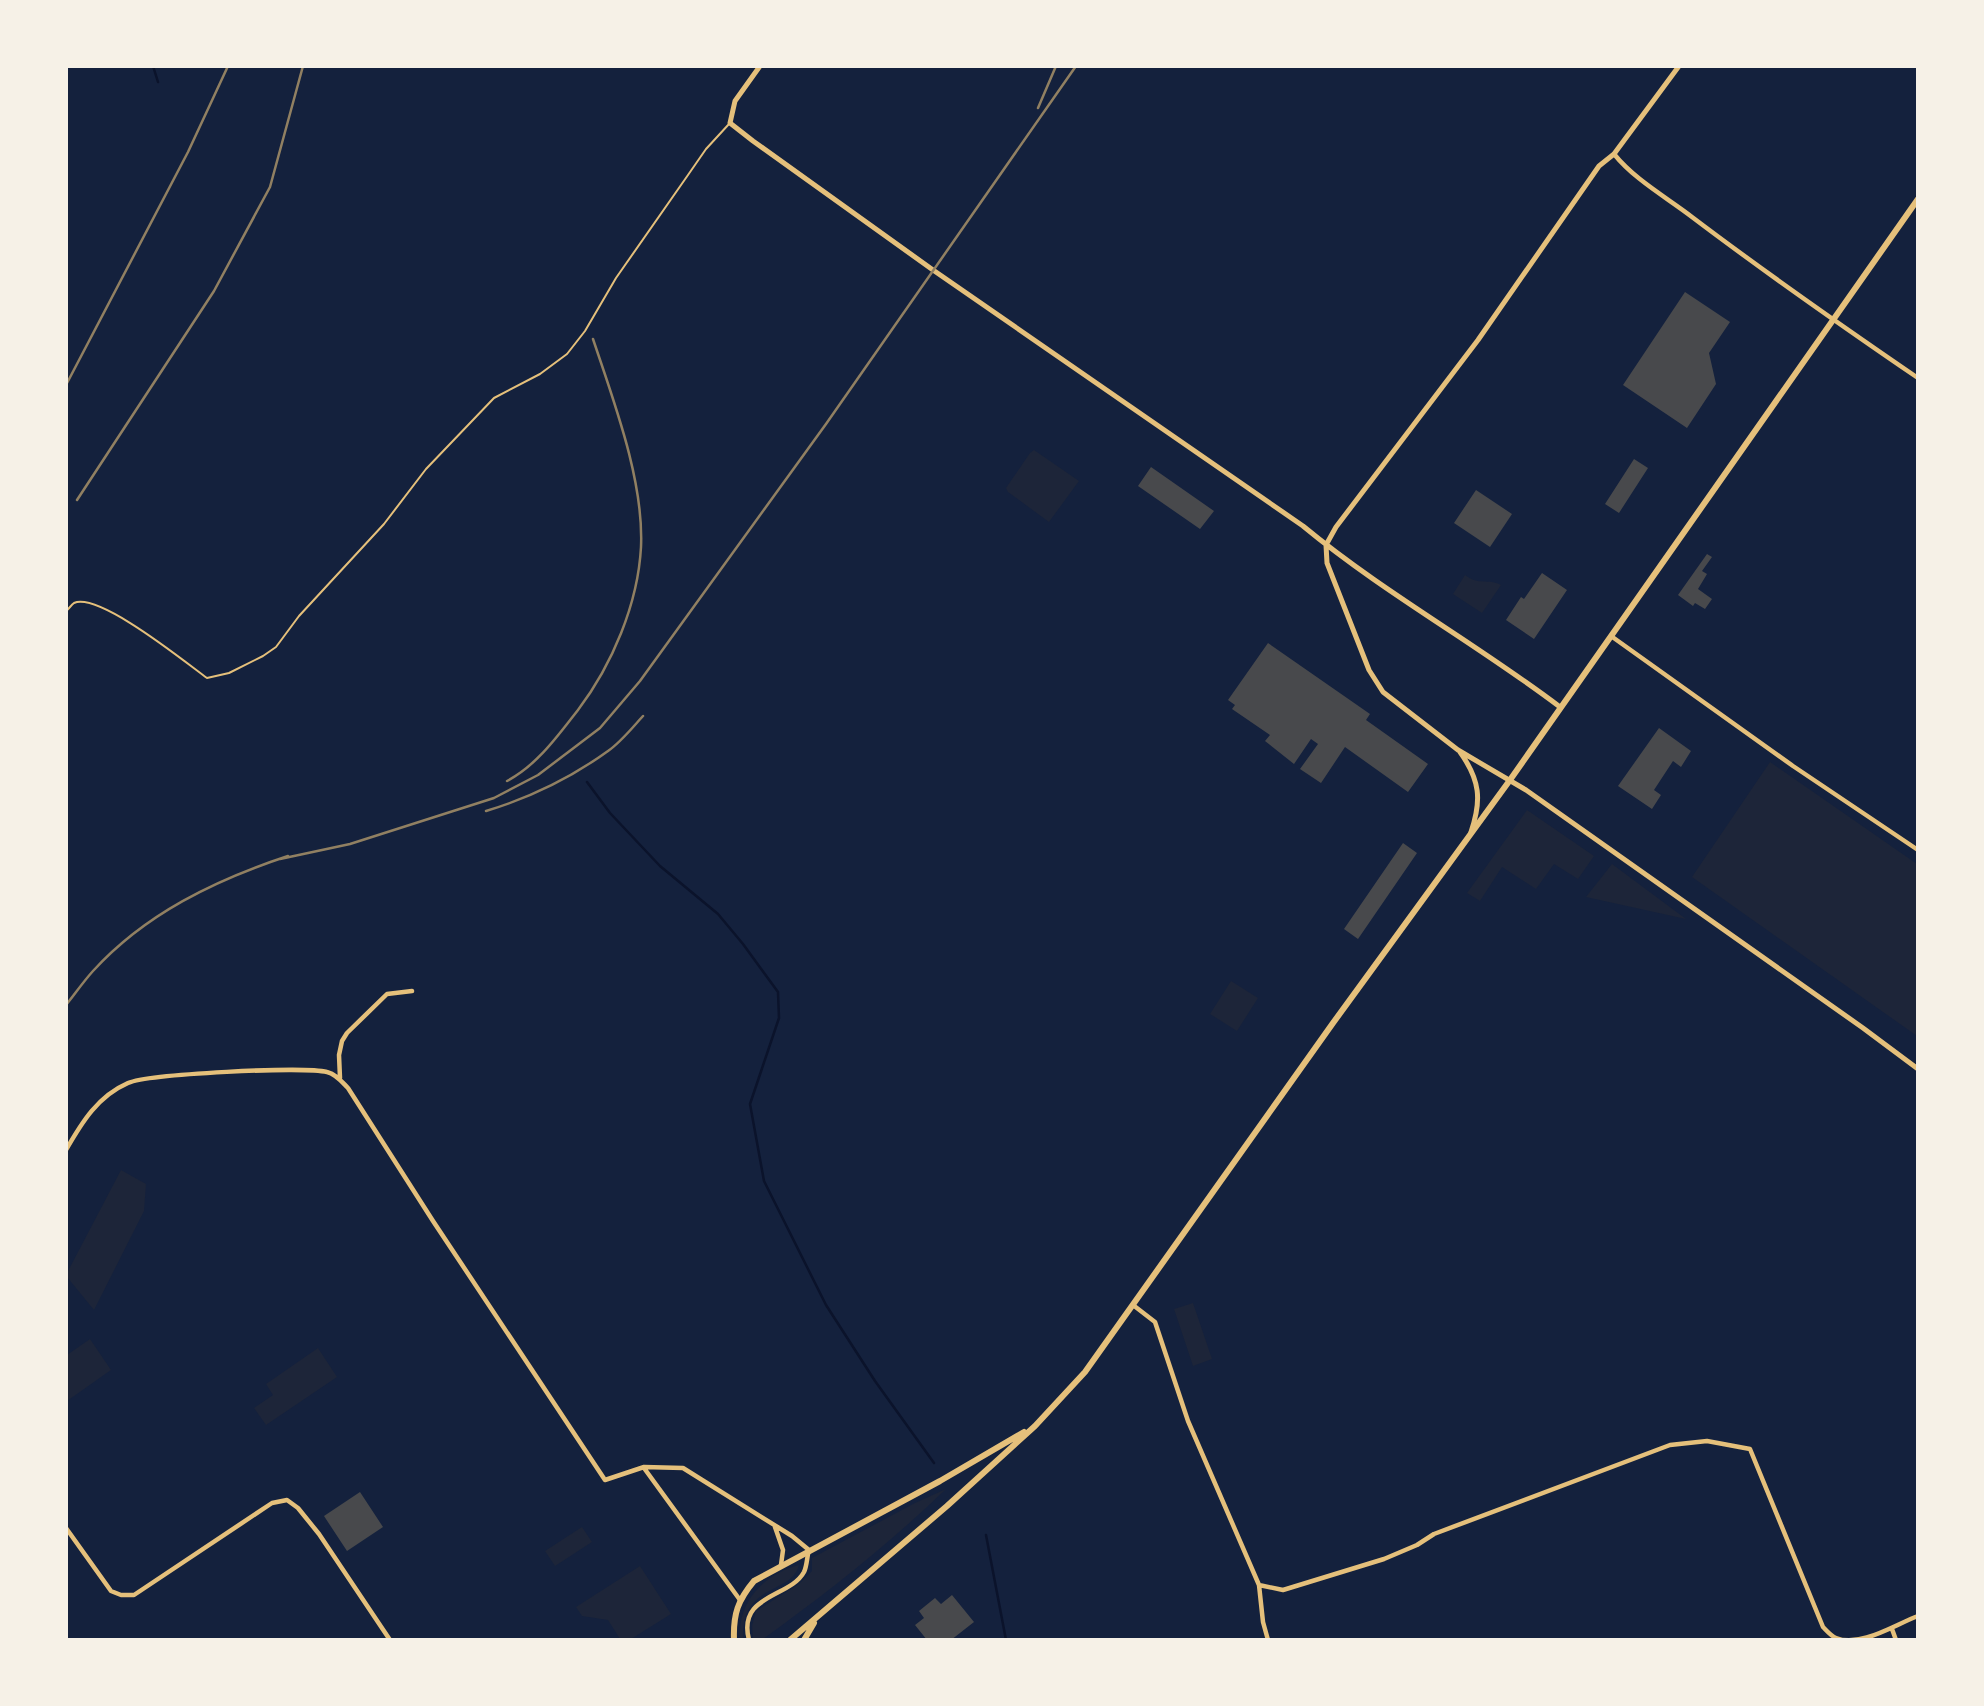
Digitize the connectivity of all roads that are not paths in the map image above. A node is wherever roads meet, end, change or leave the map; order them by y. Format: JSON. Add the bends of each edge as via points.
{"nodes":[{"id":1,"x":760,"y":66,"type":"edge"},
{"id":2,"x":1679,"y":66,"type":"edge"},
{"id":3,"x":730,"y":123,"type":"junction"},
{"id":4,"x":1614,"y":154,"type":"junction"},
{"id":5,"x":1917,"y":199,"type":"edge"},
{"id":6,"x":1832,"y":319,"type":"junction"},
{"id":7,"x":1917,"y":378,"type":"edge"},
{"id":8,"x":1326,"y":545,"type":"junction"},
{"id":9,"x":66,"y":611,"type":"edge"},
{"id":10,"x":1610,"y":636,"type":"junction"},
{"id":11,"x":1560,"y":707,"type":"junction"},
{"id":12,"x":1458,"y":750,"type":"junction"},
{"id":13,"x":1510,"y":780,"type":"junction"},
{"id":14,"x":1470,"y":834,"type":"junction"},
{"id":15,"x":1917,"y":850,"type":"edge"},
{"id":16,"x":412,"y":991,"type":"dead end"},
{"id":17,"x":1917,"y":1069,"type":"edge"},
{"id":18,"x":340,"y":1079,"type":"junction"},
{"id":19,"x":66,"y":1150,"type":"edge"},
{"id":20,"x":1133,"y":1305,"type":"junction"},
{"id":21,"x":1035,"y":1426,"type":"junction"},
{"id":22,"x":644,"y":1467,"type":"junction"},
{"id":23,"x":775,"y":1526,"type":"junction"},
{"id":24,"x":66,"y":1528,"type":"edge"},
{"id":25,"x":809,"y":1550,"type":"junction"},
{"id":26,"x":781,"y":1564,"type":"junction"},
{"id":27,"x":1259,"y":1585,"type":"junction"},
{"id":28,"x":740,"y":1600,"type":"junction"},
{"id":29,"x":1917,"y":1616,"type":"edge"},
{"id":30,"x":817,"y":1617,"type":"junction"},
{"id":31,"x":1892,"y":1629,"type":"junction"},
{"id":32,"x":390,"y":1640,"type":"edge"},
{"id":33,"x":734,"y":1640,"type":"edge"},
{"id":34,"x":749,"y":1640,"type":"edge"},
{"id":35,"x":790,"y":1640,"type":"edge"},
{"id":36,"x":804,"y":1640,"type":"edge"},
{"id":37,"x":1268,"y":1640,"type":"edge"},
{"id":38,"x":1896,"y":1640,"type":"edge"}],
"edges":[{"from":1,"to":3,"type":"street","via":[[734,101]]},
{"from":2,"to":4,"type":"street"},
{"from":3,"to":8,"type":"street"},
{"from":3,"to":9,"type":"lane","via":[[706,149],[567,354],[494,398],[426,468],[384,524],[299,616],[282,641],[263,656],[229,673],[206,678],[121,617],[84,603],[74,603]]},
{"from":4,"to":6,"type":"street","via":[[1625,169]]},
{"from":4,"to":8,"type":"street","via":[[1599,166]]},
{"from":5,"to":6,"type":"main road"},
{"from":6,"to":7,"type":"street"},
{"from":6,"to":10,"type":"main road"},
{"from":8,"to":11,"type":"street"},
{"from":8,"to":12,"type":"street","via":[[1327,563],[1356,640],[1383,692]]},
{"from":10,"to":11,"type":"main road"},
{"from":10,"to":15,"type":"street"},
{"from":11,"to":13,"type":"main road"},
{"from":12,"to":13,"type":"street"},
{"from":12,"to":14,"type":"street","via":[[1472,771],[1478,799]]},
{"from":13,"to":14,"type":"main road"},
{"from":13,"to":17,"type":"street"},
{"from":14,"to":20,"type":"main road"},
{"from":16,"to":18,"type":"street","via":[[387,994],[347,1032],[339,1055]]},
{"from":18,"to":19,"type":"street","via":[[314,1069],[127,1083],[97,1103]]},
{"from":18,"to":22,"type":"street","via":[[605,1480]]},
{"from":20,"to":21,"type":"main road","via":[[1085,1372]]},
{"from":20,"to":27,"type":"street","via":[[1155,1322],[1188,1421]]},
{"from":21,"to":25,"type":"main road"},
{"from":21,"to":30,"type":"main road"},
{"from":22,"to":23,"type":"street","via":[[683,1468]]},
{"from":22,"to":28,"type":"street"},
{"from":23,"to":25,"type":"street"},
{"from":23,"to":26,"type":"street","via":[[783,1550]]},
{"from":24,"to":32,"type":"street","via":[[111,1591],[128,1597],[272,1503],[287,1500],[319,1534]]},
{"from":25,"to":26,"type":"main road"},
{"from":25,"to":34,"type":"street","via":[[804,1573],[750,1614]]},
{"from":26,"to":28,"type":"main road","via":[[754,1581]]},
{"from":27,"to":31,"type":"street","via":[[1283,1590],[1384,1559],[1434,1534],[1609,1466],[1670,1445],[1707,1441],[1750,1449],[1823,1627],[1833,1638],[1870,1636]]},
{"from":27,"to":37,"type":"street"},
{"from":28,"to":33,"type":"main road"},
{"from":29,"to":31,"type":"street"},
{"from":30,"to":35,"type":"main road"},
{"from":30,"to":36,"type":"main road"},
{"from":31,"to":38,"type":"street"}]}
